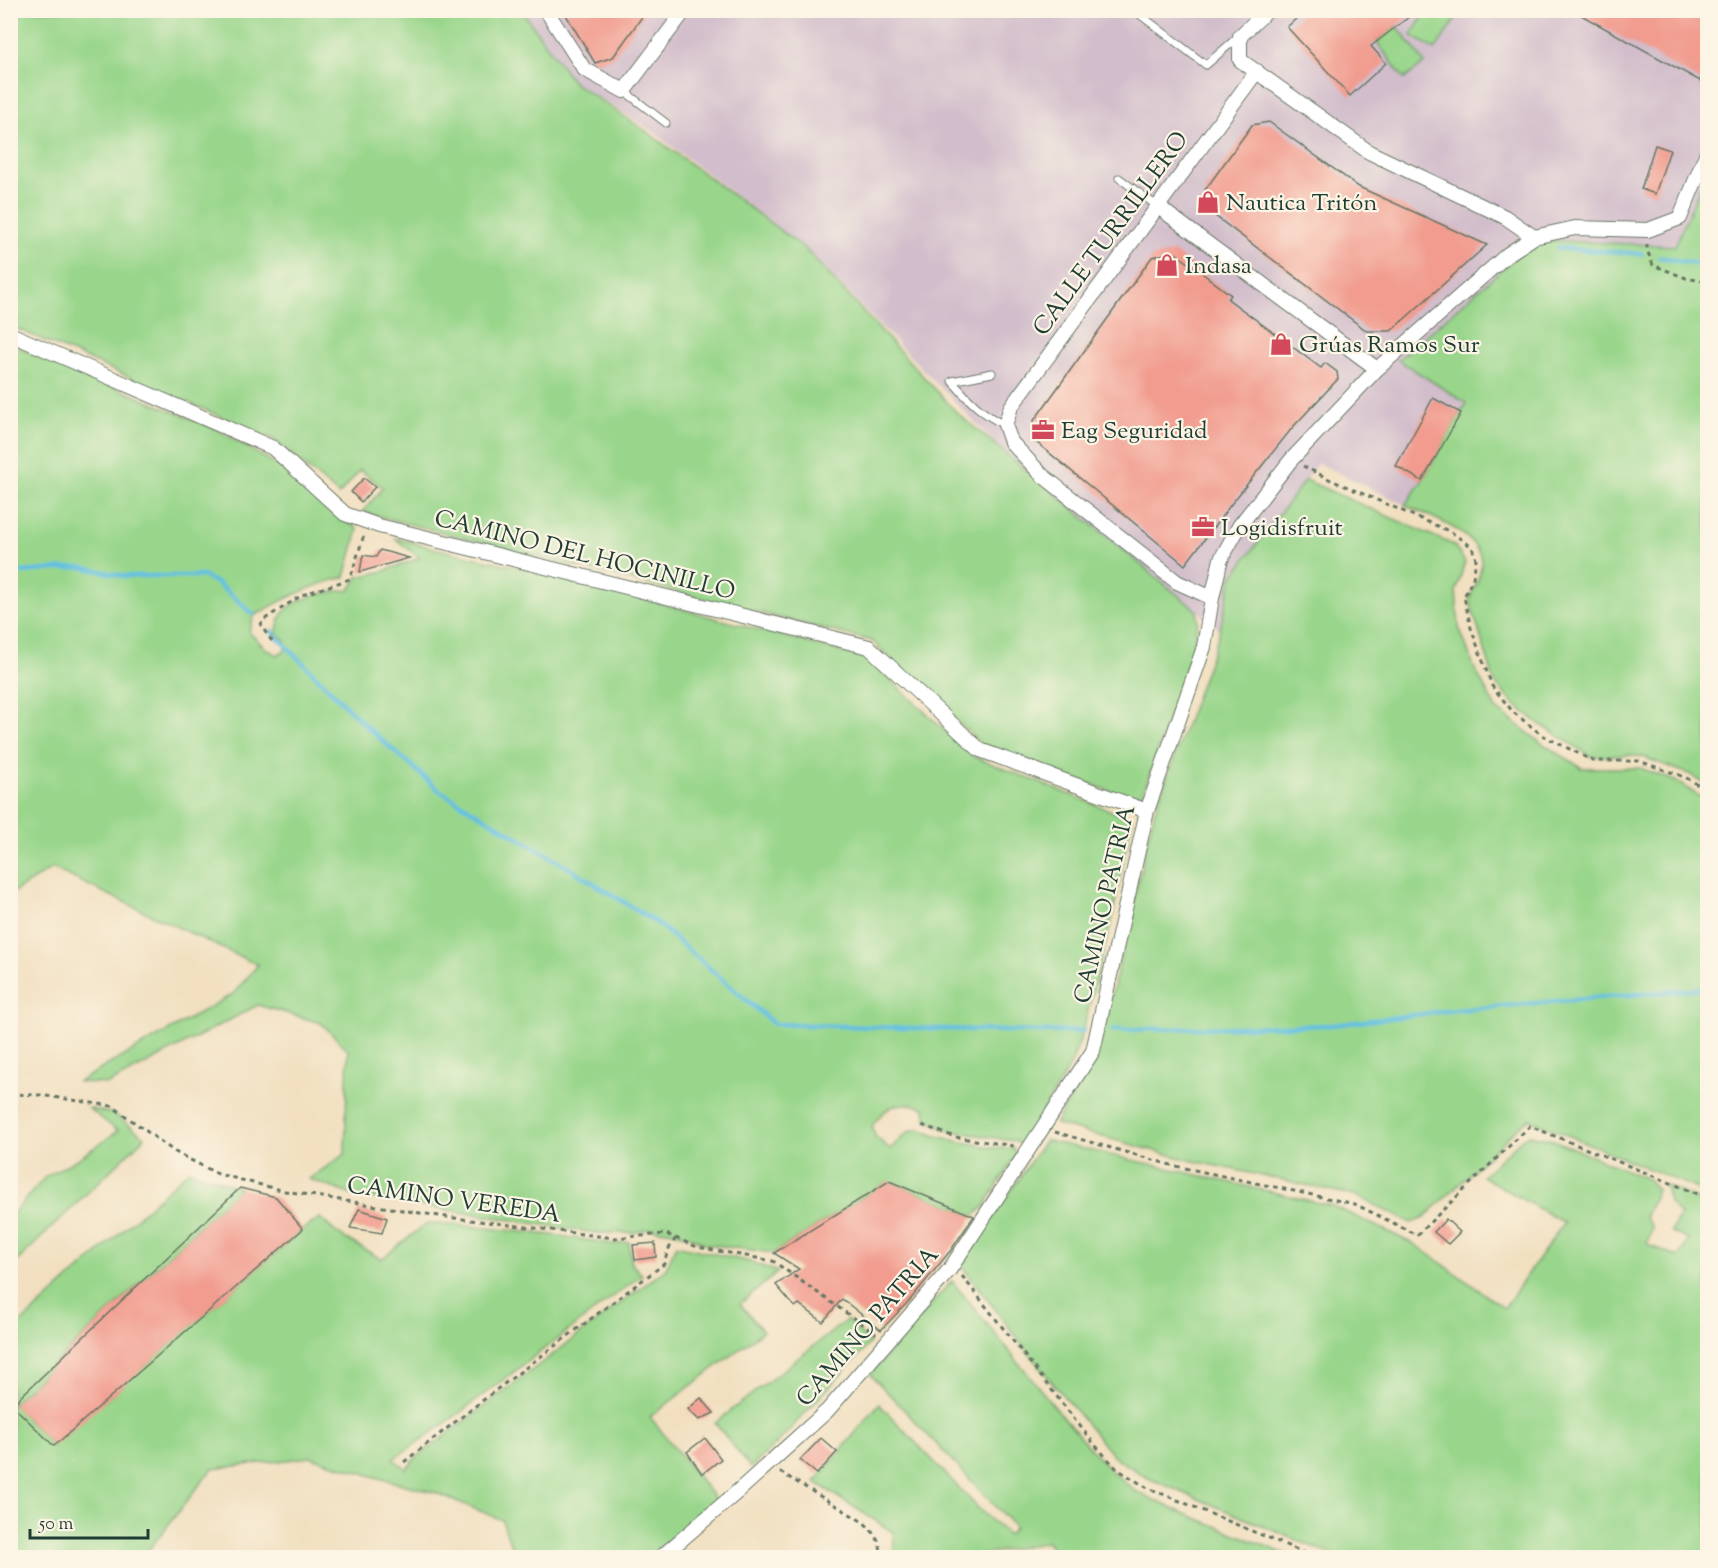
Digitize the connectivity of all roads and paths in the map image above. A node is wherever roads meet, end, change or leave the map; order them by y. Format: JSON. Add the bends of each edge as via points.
{"nodes":[{"id":1,"x":546,"y":10,"type":"edge"},
{"id":2,"x":685,"y":10,"type":"edge"},
{"id":3,"x":1134,"y":10,"type":"edge"},
{"id":4,"x":1268,"y":10,"type":"edge"},
{"id":5,"x":1240,"y":36,"type":"junction"},
{"id":6,"x":1257,"y":71,"type":"junction"},
{"id":7,"x":624,"y":92,"type":"junction"},
{"id":8,"x":666,"y":123,"type":"dead end"},
{"id":9,"x":1707,"y":150,"type":"edge"},
{"id":10,"x":1119,"y":178,"type":"dead end"},
{"id":11,"x":1157,"y":206,"type":"junction"},
{"id":12,"x":1648,"y":230,"type":"junction"},
{"id":13,"x":1534,"y":237,"type":"junction"},
{"id":14,"x":1707,"y":282,"type":"edge"},
{"id":15,"x":10,"y":334,"type":"edge"},
{"id":16,"x":1377,"y":369,"type":"junction"},
{"id":17,"x":992,"y":373,"type":"dead end"},
{"id":18,"x":1005,"y":425,"type":"junction"},
{"id":19,"x":1291,"y":460,"type":"junction"},
{"id":20,"x":368,"y":522,"type":"junction"},
{"id":21,"x":1212,"y":598,"type":"junction"},
{"id":22,"x":272,"y":642,"type":"dead end"},
{"id":23,"x":1707,"y":791,"type":"edge"},
{"id":24,"x":1147,"y":812,"type":"junction"},
{"id":25,"x":10,"y":1094,"type":"edge"},
{"id":26,"x":922,"y":1125,"type":"dead end"},
{"id":27,"x":1042,"y":1129,"type":"junction"},
{"id":28,"x":1026,"y":1153,"type":"junction"},
{"id":29,"x":1707,"y":1198,"type":"edge"},
{"id":30,"x":676,"y":1238,"type":"junction"},
{"id":31,"x":953,"y":1264,"type":"junction"},
{"id":32,"x":887,"y":1341,"type":"junction"},
{"id":33,"x":404,"y":1462,"type":"dead end"},
{"id":34,"x":768,"y":1465,"type":"junction"},
{"id":35,"x":660,"y":1557,"type":"edge"},
{"id":36,"x":880,"y":1557,"type":"edge"},
{"id":37,"x":1317,"y":1557,"type":"edge"}],
"edges":[{"from":1,"to":7,"type":"street","via":[[584,69]]},
{"from":2,"to":7,"type":"street"},
{"from":3,"to":5,"type":"lane","via":[[1206,65]]},
{"from":4,"to":5,"type":"street"},
{"from":5,"to":6,"type":"street","via":[[1240,60]]},
{"from":6,"to":11,"type":"street","name":"CALLE TURRILLERO"},
{"from":6,"to":13,"type":"street","via":[[1369,152],[1505,218]]},
{"from":7,"to":8,"type":"lane"},
{"from":9,"to":12,"type":"street","via":[[1680,218]]},
{"from":10,"to":11,"type":"lane"},
{"from":11,"to":16,"type":"street"},
{"from":11,"to":18,"type":"street","name":"CALLE TURRILLERO","via":[[1011,407]]},
{"from":12,"to":13,"type":"street","via":[[1575,228]]},
{"from":12,"to":14,"type":"path","via":[[1647,250],[1653,264]]},
{"from":13,"to":16,"type":"street","name":"CAMINO PATRIA"},
{"from":15,"to":20,"type":"street","name":"CAMINO DEL HOCINILLO","via":[[273,448],[345,514]]},
{"from":16,"to":19,"type":"street","name":"CAMINO PATRIA"},
{"from":17,"to":18,"type":"lane","via":[[952,381],[988,418]]},
{"from":18,"to":21,"type":"street","via":[[1011,442],[1042,475],[1177,582]]},
{"from":19,"to":21,"type":"street","name":"CAMINO PATRIA","via":[[1240,525],[1221,559]]},
{"from":19,"to":23,"type":"path","via":[[1451,532],[1472,547],[1476,559],[1473,578],[1464,597],[1492,686],[1542,735],[1593,761],[1639,761],[1684,777]]},
{"from":20,"to":22,"type":"path","via":[[350,579],[302,595],[262,621],[261,626]]},
{"from":20,"to":24,"type":"street","name":"CAMINO DEL HOCINILLO","via":[[869,647],[980,750]]},
{"from":21,"to":24,"type":"street","name":"CAMINO PATRIA","via":[[1204,647]]},
{"from":24,"to":27,"type":"street","name":"CAMINO PATRIA","via":[[1093,1051]]},
{"from":25,"to":30,"type":"path","name":"CAMINO VEREDA","via":[[112,1106],[175,1152],[218,1174],[285,1191],[614,1238],[666,1234]]},
{"from":26,"to":28,"type":"path","via":[[956,1137],[1015,1146]]},
{"from":27,"to":28,"type":"street","name":"CAMINO PATRIA"},
{"from":27,"to":29,"type":"path","via":[[1171,1165],[1355,1204],[1417,1235],[1530,1126]]},
{"from":28,"to":31,"type":"street","name":"CAMINO PATRIA"},
{"from":30,"to":32,"type":"path","name":"CAMINO VEREDA","via":[[697,1247],[773,1261]]},
{"from":30,"to":33,"type":"path","via":[[664,1264]]},
{"from":31,"to":32,"type":"street","name":"CAMINO PATRIA"},
{"from":31,"to":37,"type":"path","via":[[1118,1469],[1146,1487]]},
{"from":32,"to":34,"type":"street","name":"CAMINO PATRIA","via":[[827,1411]]},
{"from":34,"to":35,"type":"street","name":"CAMINO PATRIA"},
{"from":34,"to":36,"type":"path","via":[[863,1522],[875,1532],[882,1549]]}]}
